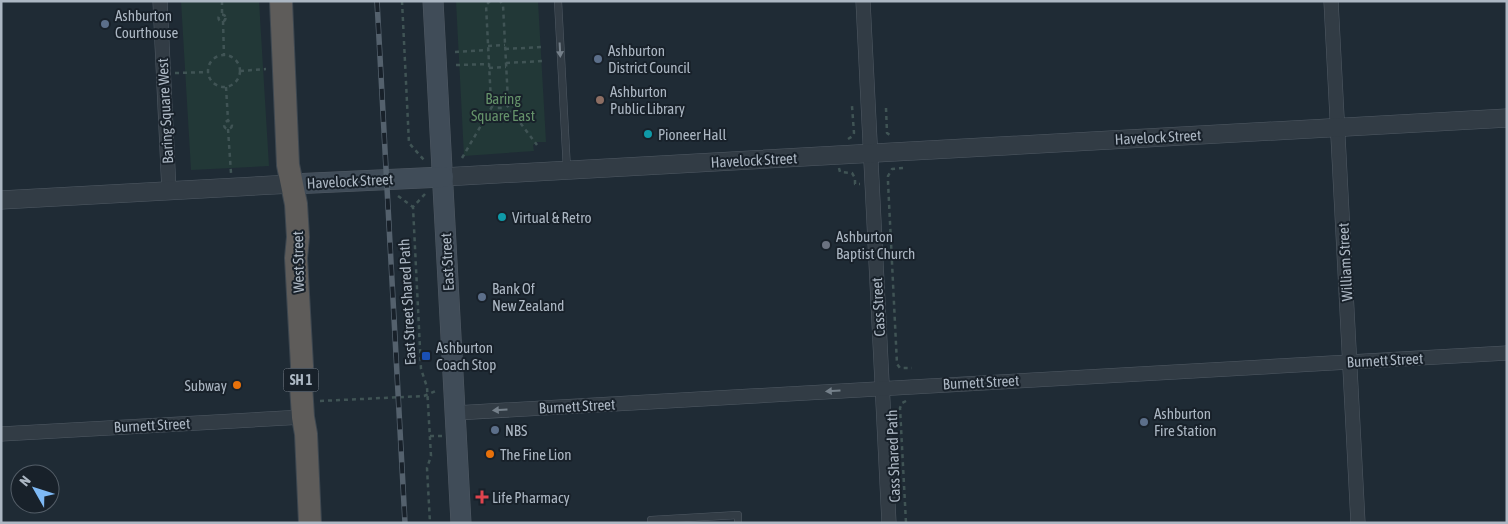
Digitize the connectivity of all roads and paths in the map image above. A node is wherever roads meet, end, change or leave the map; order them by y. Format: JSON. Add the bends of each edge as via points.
{"nodes":[{"id":1,"x":160,"y":1,"type":"edge"},
{"id":2,"x":222,"y":1,"type":"edge"},
{"id":3,"x":281,"y":1,"type":"edge"},
{"id":4,"x":402,"y":1,"type":"edge"},
{"id":5,"x":433,"y":1,"type":"edge"},
{"id":6,"x":501,"y":1,"type":"edge"},
{"id":7,"x":558,"y":1,"type":"edge"},
{"id":8,"x":863,"y":1,"type":"edge"},
{"id":9,"x":1331,"y":1,"type":"edge"},
{"id":10,"x":488,"y":2,"type":"edge"},
{"id":11,"x":505,"y":45,"type":"junction"},
{"id":12,"x":488,"y":46,"type":"junction"},
{"id":13,"x":543,"y":47,"type":"dead end"},
{"id":14,"x":505,"y":49,"type":"junction"},
{"id":15,"x":488,"y":50,"type":"junction"},
{"id":16,"x":455,"y":52,"type":"dead end"},
{"id":17,"x":224,"y":56,"type":"junction"},
{"id":18,"x":544,"y":61,"type":"dead end"},
{"id":19,"x":506,"y":63,"type":"junction"},
{"id":20,"x":489,"y":64,"type":"junction"},
{"id":21,"x":456,"y":65,"type":"dead end"},
{"id":22,"x":506,"y":67,"type":"junction"},
{"id":23,"x":284,"y":68,"type":"junction"},
{"id":24,"x":489,"y":68,"type":"junction"},
{"id":25,"x":240,"y":71,"type":"junction"},
{"id":26,"x":209,"y":72,"type":"junction"},
{"id":27,"x":163,"y":73,"type":"junction"},
{"id":28,"x":226,"y":87,"type":"junction"},
{"id":29,"x":506,"y":104,"type":"junction"},
{"id":30,"x":493,"y":105,"type":"junction"},
{"id":31,"x":852,"y":106,"type":"dead end"},
{"id":32,"x":886,"y":108,"type":"dead end"},
{"id":33,"x":1507,"y":118,"type":"edge"},
{"id":34,"x":228,"y":120,"type":"junction"},
{"id":35,"x":1338,"y":128,"type":"junction"},
{"id":36,"x":228,"y":129,"type":"junction"},
{"id":37,"x":896,"y":136,"type":"dead end"},
{"id":38,"x":842,"y":139,"type":"dead end"},
{"id":39,"x":537,"y":145,"type":"dead end"},
{"id":40,"x":870,"y":153,"type":"junction"},
{"id":41,"x":462,"y":158,"type":"dead end"},
{"id":42,"x":424,"y":160,"type":"dead end"},
{"id":43,"x":839,"y":164,"type":"dead end"},
{"id":44,"x":903,"y":168,"type":"dead end"},
{"id":45,"x":567,"y":170,"type":"junction"},
{"id":46,"x":443,"y":177,"type":"junction"},
{"id":47,"x":292,"y":184,"type":"junction"},
{"id":48,"x":865,"y":184,"type":"dead end"},
{"id":49,"x":232,"y":187,"type":"junction"},
{"id":50,"x":169,"y":191,"type":"junction"},
{"id":51,"x":426,"y":193,"type":"dead end"},
{"id":52,"x":397,"y":195,"type":"dead end"},
{"id":53,"x":1,"y":200,"type":"edge"},
{"id":54,"x":413,"y":207,"type":"junction"},
{"id":55,"x":1507,"y":353,"type":"edge"},
{"id":56,"x":1350,"y":361,"type":"junction"},
{"id":57,"x":912,"y":368,"type":"dead end"},
{"id":58,"x":902,"y":369,"type":"junction"},
{"id":59,"x":903,"y":375,"type":"dead end"},
{"id":60,"x":445,"y":387,"type":"dead end"},
{"id":61,"x":882,"y":389,"type":"junction"},
{"id":62,"x":426,"y":395,"type":"junction"},
{"id":63,"x":910,"y":400,"type":"dead end"},
{"id":64,"x":318,"y":401,"type":"dead end"},
{"id":65,"x":455,"y":413,"type":"junction"},
{"id":66,"x":303,"y":417,"type":"junction"},
{"id":67,"x":1,"y":434,"type":"edge"},
{"id":68,"x":651,"y":520,"type":"dead end"},
{"id":69,"x":310,"y":523,"type":"edge"},
{"id":70,"x":430,"y":523,"type":"edge"},
{"id":71,"x":461,"y":523,"type":"edge"},
{"id":72,"x":738,"y":523,"type":"edge"},
{"id":73,"x":889,"y":523,"type":"edge"},
{"id":74,"x":906,"y":523,"type":"edge"},
{"id":75,"x":1358,"y":523,"type":"edge"}],
"edges":[{"from":1,"to":27,"type":"street","name":"Baring Square West"},
{"from":2,"to":17,"type":"path","via":[[222,14],[226,17],[223,21]]},
{"from":3,"to":23,"type":"highway","name":"West Street","number":"SH 1"},
{"from":4,"to":42,"type":"path","via":[[409,143]]},
{"from":5,"to":46,"type":"main road","name":"East Street"},
{"from":6,"to":11,"type":"path"},
{"from":7,"to":45,"type":"lane","one_way":true},
{"from":8,"to":40,"type":"street","name":"Cass Street"},
{"from":9,"to":35,"type":"street","name":"William Street"},
{"from":10,"to":12,"type":"path"},
{"from":11,"to":12,"type":"path"},
{"from":11,"to":14,"type":"path"},
{"from":12,"to":15,"type":"path"},
{"from":13,"to":14,"type":"path"},
{"from":14,"to":19,"type":"path"},
{"from":15,"to":16,"type":"path"},
{"from":15,"to":20,"type":"path"},
{"from":17,"to":25,"type":"path","via":[[234,58]]},
{"from":17,"to":26,"type":"path","via":[[211,62]]},
{"from":18,"to":19,"type":"path"},
{"from":19,"to":22,"type":"path"},
{"from":20,"to":21,"type":"path"},
{"from":20,"to":24,"type":"path"},
{"from":22,"to":24,"type":"path"},
{"from":22,"to":29,"type":"path"},
{"from":23,"to":25,"type":"path"},
{"from":23,"to":47,"type":"highway","name":"West Street","number":"SH 1","via":[[288,166]]},
{"from":24,"to":30,"type":"path"},
{"from":25,"to":28,"type":"path","via":[[238,80]]},
{"from":26,"to":27,"type":"path"},
{"from":26,"to":28,"type":"path","via":[[216,84]]},
{"from":27,"to":50,"type":"street","name":"Baring Square West"},
{"from":28,"to":34,"type":"path"},
{"from":29,"to":30,"type":"path","via":[[502,108]]},
{"from":29,"to":39,"type":"path"},
{"from":30,"to":41,"type":"path"},
{"from":31,"to":38,"type":"path","via":[[854,133],[851,138]]},
{"from":32,"to":37,"type":"path","via":[[887,133]]},
{"from":33,"to":35,"type":"street","name":"Havelock Street"},
{"from":34,"to":36,"type":"path","via":[[224,124]]},
{"from":34,"to":36,"type":"path","via":[[232,124]]},
{"from":35,"to":40,"type":"street","name":"Havelock Street"},
{"from":35,"to":56,"type":"street","name":"William Street"},
{"from":36,"to":49,"type":"path"},
{"from":40,"to":45,"type":"street","name":"Havelock Street"},
{"from":40,"to":61,"type":"street","name":"Cass Street"},
{"from":43,"to":48,"type":"path","via":[[840,172],[852,174],[856,184]]},
{"from":44,"to":58,"type":"path","via":[[892,169],[888,176],[897,364]]},
{"from":45,"to":46,"type":"street","name":"Havelock Street"},
{"from":46,"to":47,"type":"main road","name":"Havelock Street"},
{"from":46,"to":65,"type":"main road","name":"East Street"},
{"from":47,"to":49,"type":"street","name":"Havelock Street"},
{"from":47,"to":66,"type":"highway","name":"West Street","number":"SH 1","via":[[298,237],[296,258]]},
{"from":49,"to":50,"type":"street","name":"Havelock Street"},
{"from":50,"to":53,"type":"street","name":"Havelock Street"},
{"from":51,"to":54,"type":"path"},
{"from":52,"to":54,"type":"path"},
{"from":54,"to":62,"type":"path","name":"East Street Shared Path"},
{"from":55,"to":56,"type":"street","name":"Burnett Street"},
{"from":56,"to":61,"type":"street","name":"Burnett Street"},
{"from":56,"to":75,"type":"street","name":"William Street"},
{"from":57,"to":58,"type":"path"},
{"from":58,"to":59,"type":"path"},
{"from":60,"to":62,"type":"path"},
{"from":61,"to":65,"type":"street","name":"Burnett Street","one_way":true},
{"from":61,"to":73,"type":"street","name":"Cass Street"},
{"from":62,"to":64,"type":"path"},
{"from":62,"to":70,"type":"path","name":"East Street Shared Path","via":[[431,456],[427,468]]},
{"from":63,"to":74,"type":"path","name":"Cass Shared Path","via":[[902,402],[900,408]]},
{"from":65,"to":71,"type":"main road","name":"East Street"},
{"from":66,"to":67,"type":"street","name":"Burnett Street"},
{"from":66,"to":69,"type":"highway","name":"West Street","number":"SH 1"},
{"from":68,"to":72,"type":"lane","via":[[738,515]]}]}
